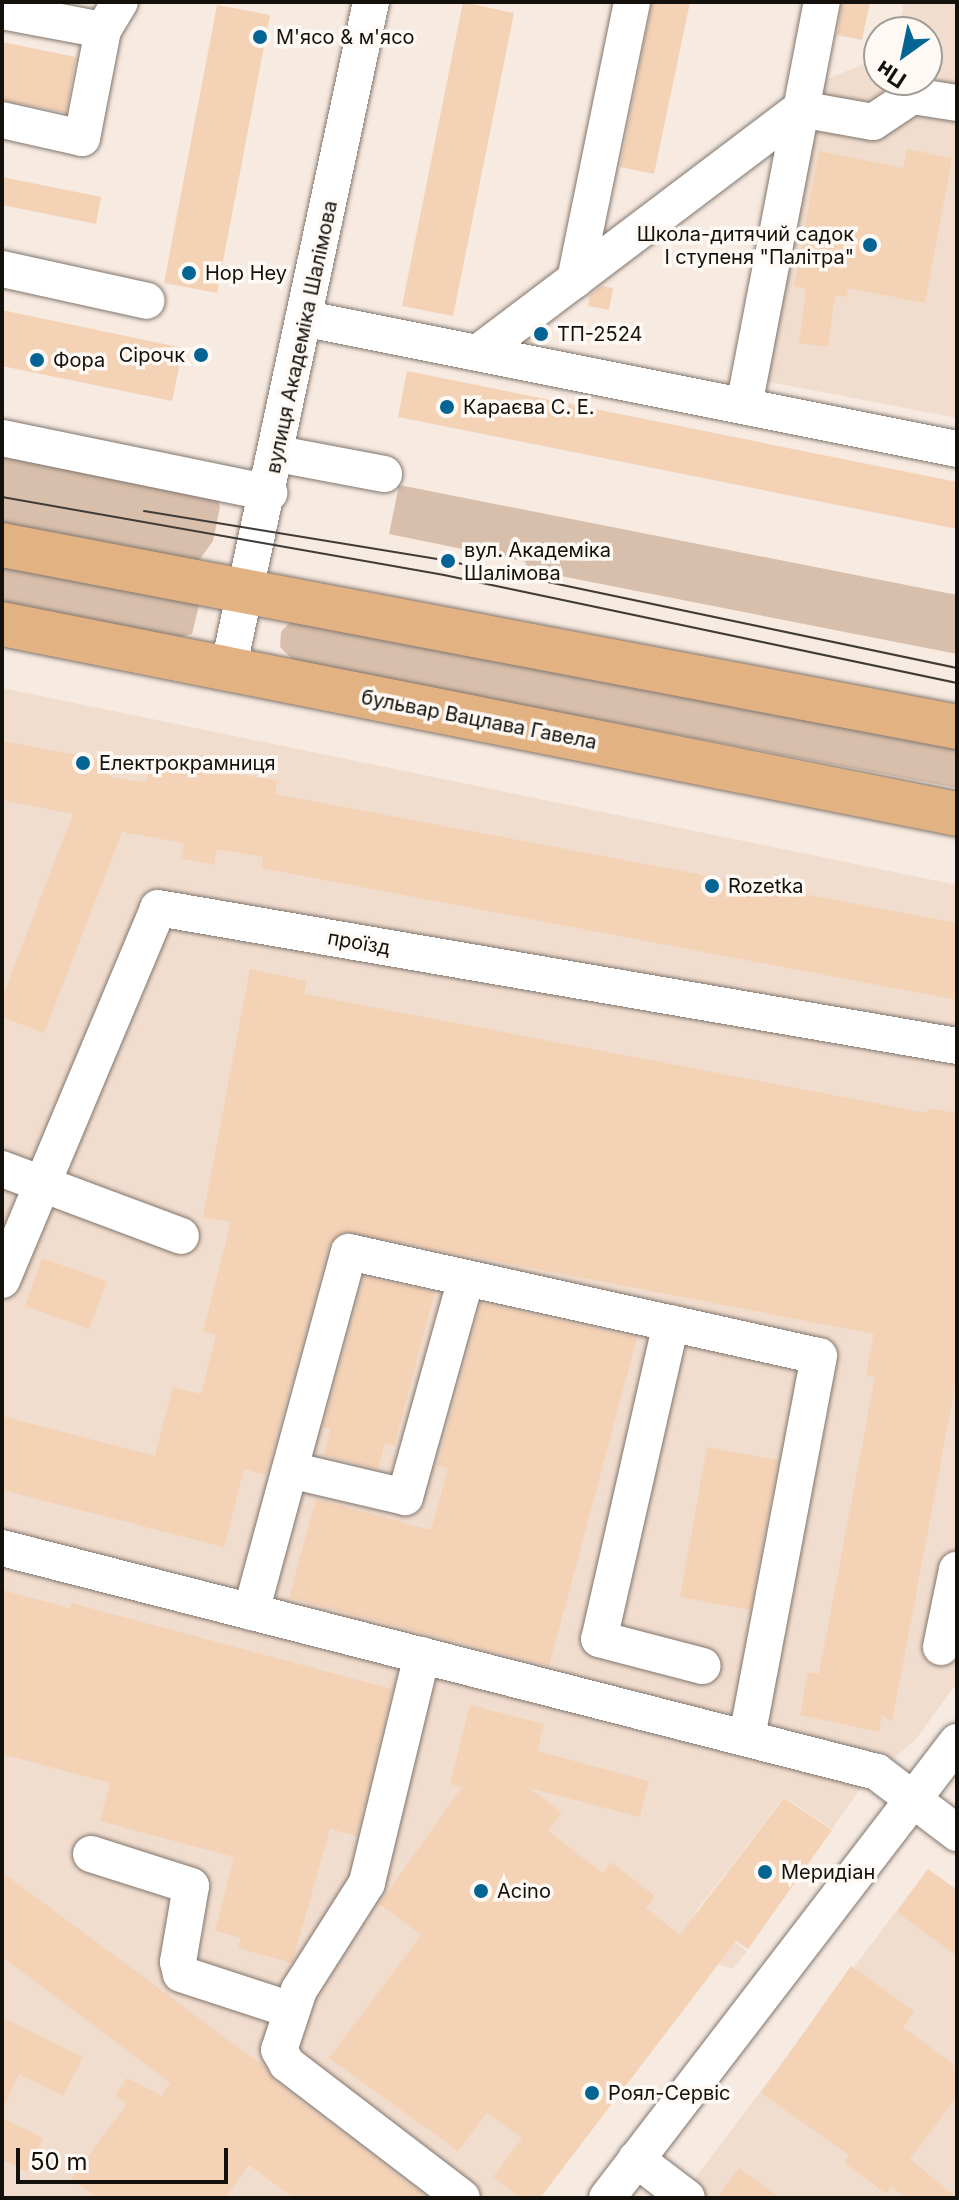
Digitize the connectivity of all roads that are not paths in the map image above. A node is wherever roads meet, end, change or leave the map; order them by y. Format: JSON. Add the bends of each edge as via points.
{"nodes":[{"id":1,"x":371,"y":2,"type":"edge"},
{"id":2,"x":632,"y":2,"type":"edge"},
{"id":3,"x":822,"y":2,"type":"edge"},
{"id":4,"x":2,"y":11,"type":"edge"},
{"id":5,"x":112,"y":16,"type":"edge"},
{"id":6,"x":957,"y":103,"type":"edge"},
{"id":7,"x":800,"y":109,"type":"junction"},
{"id":8,"x":2,"y":120,"type":"edge"},
{"id":9,"x":2,"y":269,"type":"edge"},
{"id":10,"x":575,"y":280,"type":"junction"},
{"id":11,"x":147,"y":301,"type":"dead end"},
{"id":12,"x":307,"y":319,"type":"junction"},
{"id":13,"x":479,"y":352,"type":"junction"},
{"id":14,"x":744,"y":406,"type":"junction"},
{"id":15,"x":2,"y":438,"type":"edge"},
{"id":16,"x":957,"y":449,"type":"edge"},
{"id":17,"x":278,"y":454,"type":"junction"},
{"id":18,"x":384,"y":474,"type":"dead end"},
{"id":19,"x":269,"y":493,"type":"junction"},
{"id":20,"x":2,"y":545,"type":"edge"},
{"id":21,"x":247,"y":590,"type":"junction"},
{"id":22,"x":2,"y":624,"type":"edge"},
{"id":23,"x":228,"y":670,"type":"junction"},
{"id":24,"x":957,"y":727,"type":"edge"},
{"id":25,"x":957,"y":814,"type":"edge"},
{"id":26,"x":957,"y":1046,"type":"edge"},
{"id":27,"x":2,"y":1169,"type":"edge"},
{"id":28,"x":44,"y":1185,"type":"junction"},
{"id":29,"x":181,"y":1236,"type":"dead end"},
{"id":30,"x":466,"y":1278,"type":"junction"},
{"id":31,"x":2,"y":1280,"type":"edge"},
{"id":32,"x":671,"y":1323,"type":"junction"},
{"id":33,"x":290,"y":1470,"type":"junction"},
{"id":34,"x":2,"y":1548,"type":"edge"},
{"id":35,"x":957,"y":1570,"type":"edge"},
{"id":36,"x":251,"y":1612,"type":"junction"},
{"id":37,"x":941,"y":1647,"type":"dead end"},
{"id":38,"x":422,"y":1655,"type":"junction"},
{"id":39,"x":703,"y":1666,"type":"dead end"},
{"id":40,"x":747,"y":1738,"type":"junction"},
{"id":41,"x":957,"y":1742,"type":"edge"},
{"id":42,"x":912,"y":1798,"type":"junction"},
{"id":43,"x":957,"y":1833,"type":"edge"},
{"id":44,"x":91,"y":1854,"type":"dead end"},
{"id":45,"x":291,"y":2010,"type":"junction"},
{"id":46,"x":636,"y":2159,"type":"junction"},
{"id":47,"x":462,"y":2198,"type":"edge"},
{"id":48,"x":607,"y":2198,"type":"edge"},
{"id":49,"x":687,"y":2198,"type":"edge"}],
"edges":[{"from":1,"to":12,"type":"street","name":"вулиця Академіка Шалімова"},
{"from":2,"to":10,"type":"street"},
{"from":3,"to":7,"type":"street"},
{"from":4,"to":5,"type":"street"},
{"from":5,"to":8,"type":"street","via":[[82,138]]},
{"from":6,"to":7,"type":"street","via":[[912,96],[873,122]]},
{"from":7,"to":10,"type":"street"},
{"from":7,"to":14,"type":"street"},
{"from":9,"to":11,"type":"street"},
{"from":10,"to":13,"type":"street"},
{"from":12,"to":13,"type":"street"},
{"from":12,"to":17,"type":"street","name":"вулиця Академіка Шалімова"},
{"from":13,"to":14,"type":"street"},
{"from":14,"to":16,"type":"street"},
{"from":15,"to":19,"type":"street"},
{"from":17,"to":18,"type":"street"},
{"from":17,"to":19,"type":"street","name":"вулиця Академіка Шалімова"},
{"from":19,"to":21,"type":"street","name":"вулиця Академіка Шалімова"},
{"from":20,"to":21,"type":"main road"},
{"from":21,"to":23,"type":"street","name":"вулиця Академіка Шалімова"},
{"from":21,"to":24,"type":"main road"},
{"from":22,"to":23,"type":"main road","name":"бульвар Вацлава Гавела"},
{"from":23,"to":25,"type":"main road","name":"бульвар Вацлава Гавела"},
{"from":26,"to":28,"type":"street","name":"проїзд","via":[[158,908]]},
{"from":27,"to":28,"type":"street"},
{"from":28,"to":29,"type":"street"},
{"from":28,"to":31,"type":"street","name":"проїзд"},
{"from":30,"to":32,"type":"street"},
{"from":30,"to":33,"type":"street","via":[[405,1497]]},
{"from":30,"to":33,"type":"street","via":[[349,1252]]},
{"from":32,"to":39,"type":"street","via":[[599,1639]]},
{"from":32,"to":40,"type":"street","via":[[819,1356]]},
{"from":33,"to":36,"type":"street"},
{"from":34,"to":36,"type":"street"},
{"from":35,"to":37,"type":"street"},
{"from":36,"to":38,"type":"street"},
{"from":38,"to":40,"type":"street"},
{"from":38,"to":45,"type":"street","via":[[367,1883]]},
{"from":40,"to":42,"type":"street","via":[[877,1772]]},
{"from":41,"to":42,"type":"street"},
{"from":42,"to":43,"type":"street"},
{"from":42,"to":46,"type":"street"},
{"from":44,"to":45,"type":"street","via":[[191,1886],[178,1962],[181,1974]]},
{"from":45,"to":47,"type":"street","via":[[280,2039],[282,2059]]},
{"from":46,"to":48,"type":"street"},
{"from":46,"to":49,"type":"street"}]}
